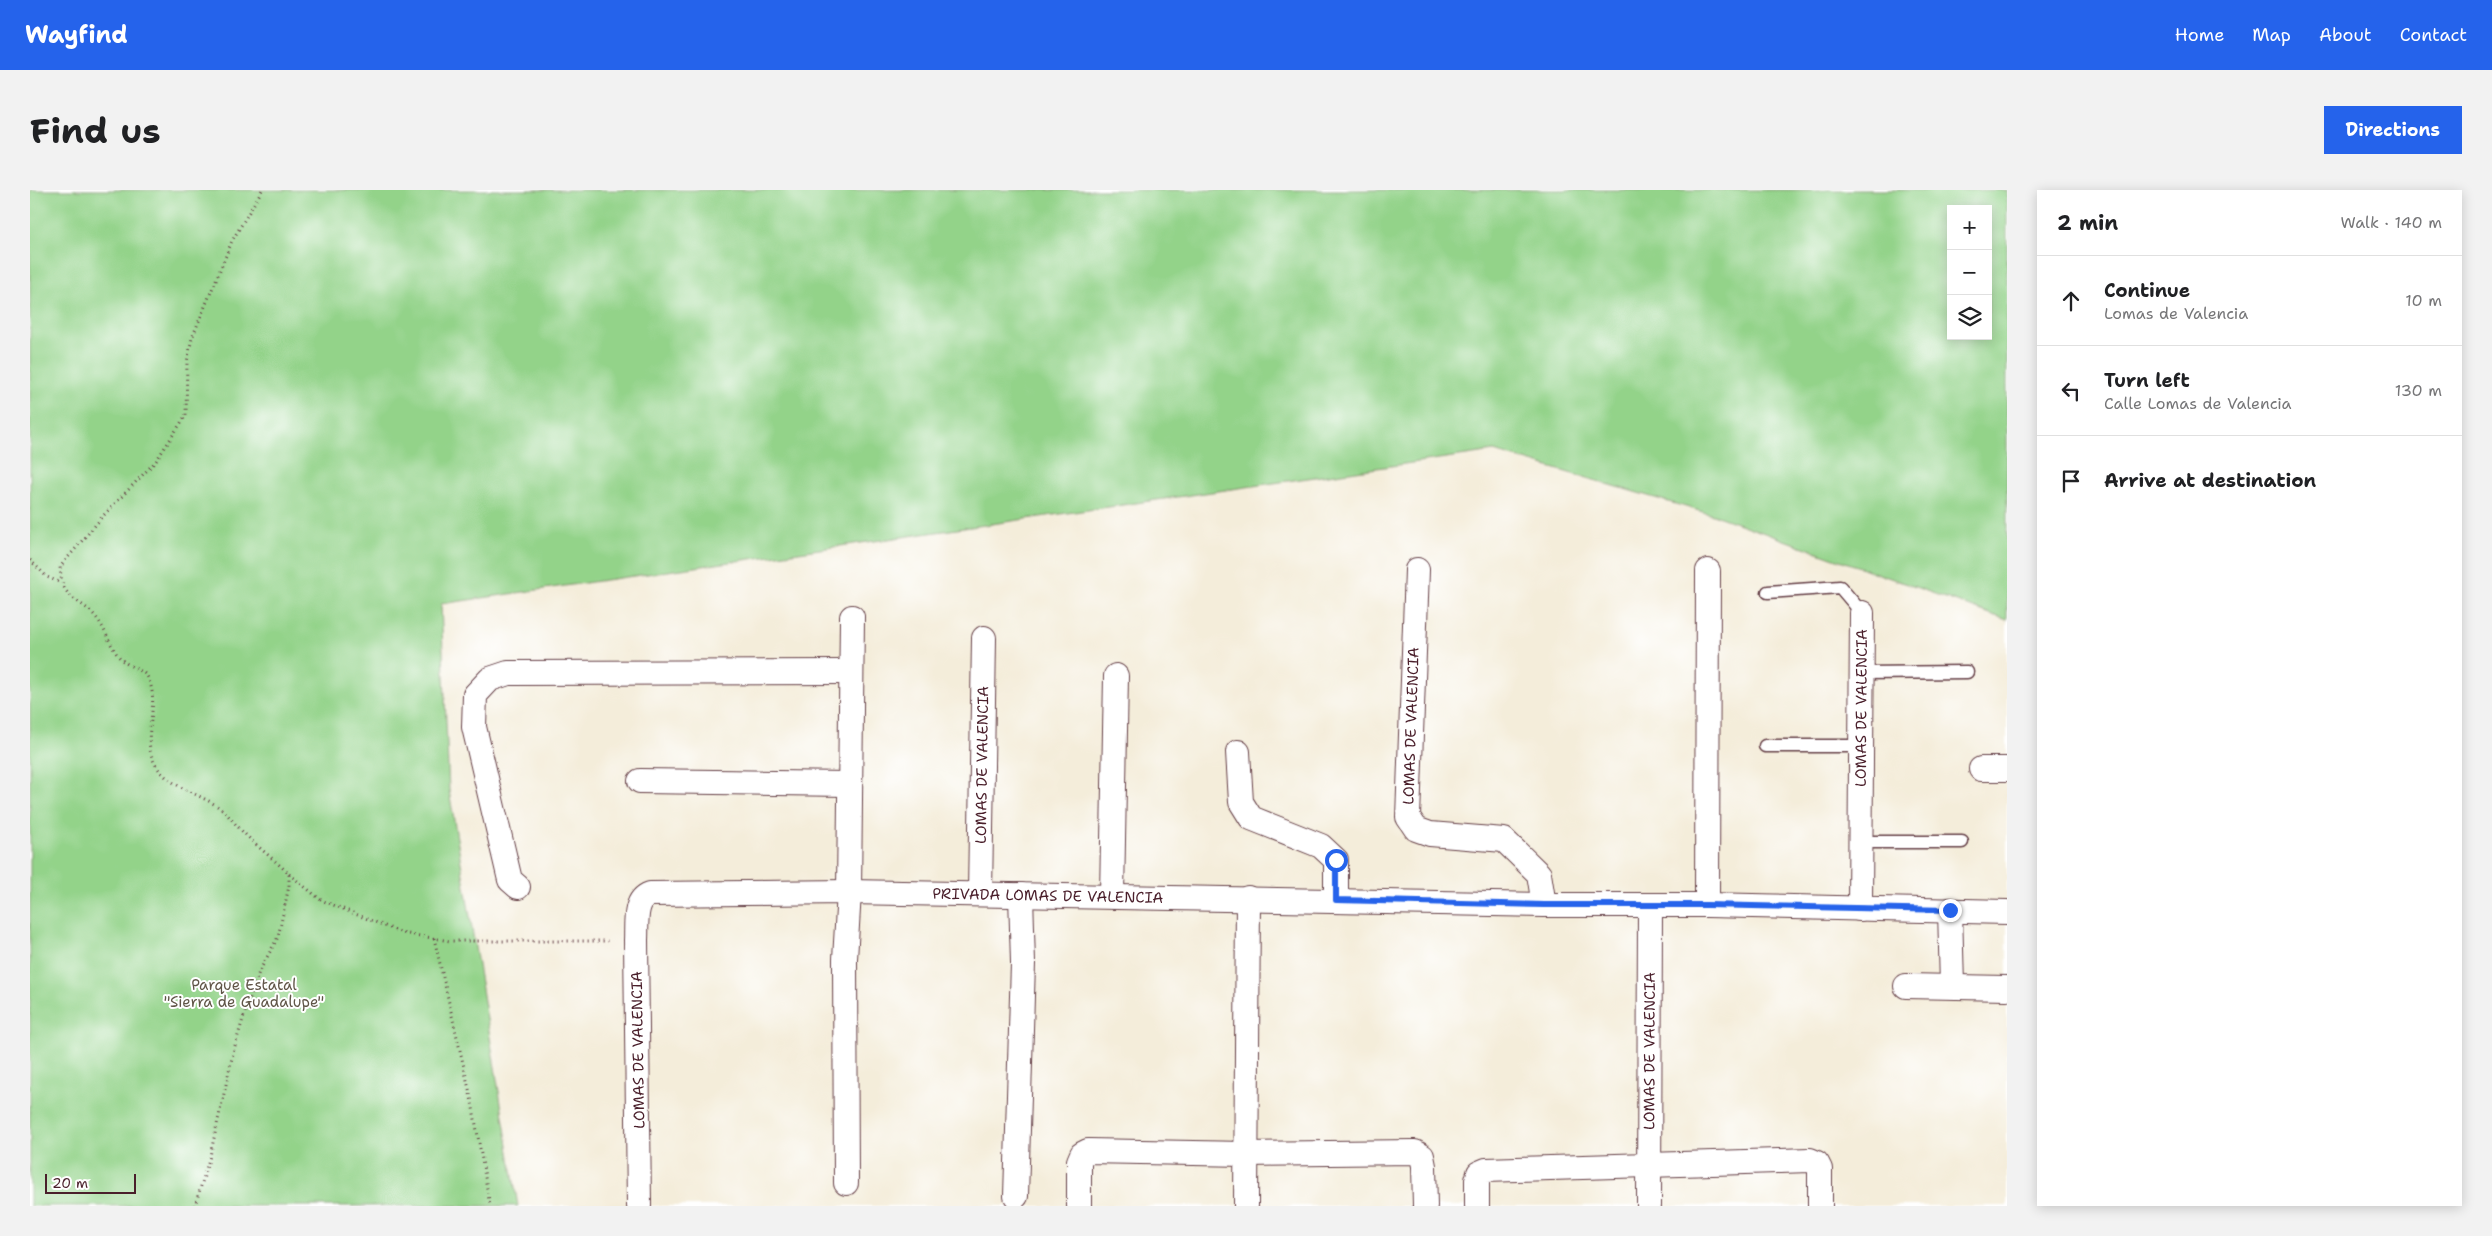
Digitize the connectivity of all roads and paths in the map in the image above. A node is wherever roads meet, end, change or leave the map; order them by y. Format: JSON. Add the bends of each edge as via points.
{"nodes":[{"id":1,"x":262,"y":190,"type":"edge"},
{"id":2,"x":30,"y":560,"type":"edge"},
{"id":3,"x":1417,"y":570,"type":"dead end"},
{"id":4,"x":1708,"y":571,"type":"dead end"},
{"id":5,"x":59,"y":582,"type":"dead end"},
{"id":6,"x":1768,"y":592,"type":"dead end"},
{"id":7,"x":1862,"y":613,"type":"joint"},
{"id":8,"x":852,"y":617,"type":"dead end"},
{"id":9,"x":984,"y":638,"type":"dead end"},
{"id":10,"x":851,"y":672,"type":"junction"},
{"id":11,"x":1967,"y":672,"type":"dead end"},
{"id":12,"x":1862,"y":673,"type":"junction"},
{"id":13,"x":1116,"y":676,"type":"dead end"},
{"id":14,"x":1765,"y":746,"type":"dead end"},
{"id":15,"x":1861,"y":746,"type":"junction"},
{"id":16,"x":1238,"y":752,"type":"dead end"},
{"id":17,"x":2007,"y":769,"type":"edge"},
{"id":18,"x":1981,"y":770,"type":"dead end"},
{"id":19,"x":640,"y":781,"type":"dead end"},
{"id":20,"x":849,"y":784,"type":"junction"},
{"id":21,"x":1860,"y":842,"type":"junction"},
{"id":22,"x":1962,"y":842,"type":"dead end"},
{"id":23,"x":289,"y":874,"type":"junction"},
{"id":24,"x":518,"y":887,"type":"dead end"},
{"id":25,"x":848,"y":892,"type":"junction"},
{"id":26,"x":980,"y":894,"type":"junction"},
{"id":27,"x":1021,"y":895,"type":"junction"},
{"id":28,"x":643,"y":896,"type":"joint"},
{"id":29,"x":1112,"y":896,"type":"junction"},
{"id":30,"x":1248,"y":898,"type":"junction"},
{"id":31,"x":1336,"y":900,"type":"junction"},
{"id":32,"x":1544,"y":905,"type":"junction"},
{"id":33,"x":1707,"y":905,"type":"junction"},
{"id":34,"x":1650,"y":906,"type":"junction"},
{"id":35,"x":1860,"y":909,"type":"junction"},
{"id":36,"x":1950,"y":910,"type":"junction"},
{"id":37,"x":2007,"y":912,"type":"edge"},
{"id":38,"x":434,"y":938,"type":"junction"},
{"id":39,"x":636,"y":940,"type":"junction"},
{"id":40,"x":1906,"y":986,"type":"dead end"},
{"id":41,"x":1952,"y":986,"type":"junction"},
{"id":42,"x":2007,"y":988,"type":"edge"},
{"id":43,"x":1246,"y":1154,"type":"junction"},
{"id":44,"x":1649,"y":1165,"type":"junction"},
{"id":45,"x":846,"y":1183,"type":"dead end"},
{"id":46,"x":1016,"y":1196,"type":"dead end"},
{"id":47,"x":195,"y":1206,"type":"edge"},
{"id":48,"x":490,"y":1206,"type":"edge"},
{"id":49,"x":640,"y":1206,"type":"edge"},
{"id":50,"x":1079,"y":1206,"type":"edge"},
{"id":51,"x":1246,"y":1206,"type":"edge"},
{"id":52,"x":1425,"y":1206,"type":"edge"},
{"id":53,"x":1477,"y":1206,"type":"edge"},
{"id":54,"x":1649,"y":1206,"type":"edge"},
{"id":55,"x":1820,"y":1206,"type":"edge"}],
"edges":[{"from":1,"to":23,"type":"path","via":[[232,240],[192,338],[187,362],[186,415],[156,461],[60,566],[66,591],[87,606],[104,627],[114,651],[147,676],[153,701],[148,740],[157,766],[171,780],[223,810]]},
{"from":2,"to":5,"type":"path","via":[[47,577]]},
{"from":3,"to":32,"type":"street","name":"LOMAS DE VALENCIA","via":[[1408,817],[1416,829],[1430,834],[1504,840],[1539,874]]},
{"from":4,"to":33,"type":"street"},
{"from":6,"to":7,"type":"lane","name":"LOMAS DE VALENCIA","via":[[1840,587]]},
{"from":7,"to":12,"type":"street","name":"LOMAS DE VALENCIA"},
{"from":8,"to":10,"type":"street"},
{"from":9,"to":26,"type":"street","name":"LOMAS DE VALENCIA"},
{"from":10,"to":20,"type":"street"},
{"from":10,"to":24,"type":"street","via":[[508,673],[490,679],[475,695],[474,727],[510,880]]},
{"from":11,"to":12,"type":"lane"},
{"from":12,"to":15,"type":"street","name":"LOMAS DE VALENCIA"},
{"from":13,"to":29,"type":"street"},
{"from":14,"to":15,"type":"lane"},
{"from":15,"to":21,"type":"street","name":"LOMAS DE VALENCIA"},
{"from":16,"to":31,"type":"street","via":[[1241,802],[1251,818],[1321,846],[1336,860]]},
{"from":17,"to":18,"type":"street"},
{"from":19,"to":20,"type":"street"},
{"from":20,"to":25,"type":"street"},
{"from":21,"to":22,"type":"lane"},
{"from":21,"to":35,"type":"street","name":"LOMAS DE VALENCIA"},
{"from":23,"to":38,"type":"path","via":[[321,900],[402,933]]},
{"from":23,"to":47,"type":"path","via":[[278,937],[259,972],[246,1009]]},
{"from":25,"to":26,"type":"street","name":"PRIVADA LOMAS DE VALENCIA"},
{"from":25,"to":28,"type":"street","name":"PRIVADA LOMAS DE VALENCIA"},
{"from":25,"to":45,"type":"street","via":[[845,959]]},
{"from":26,"to":27,"type":"street","name":"PRIVADA LOMAS DE VALENCIA"},
{"from":27,"to":29,"type":"street","name":"PRIVADA LOMAS DE VALENCIA"},
{"from":27,"to":46,"type":"street","via":[[1023,963]]},
{"from":28,"to":39,"type":"street","name":"LOMAS DE VALENCIA","via":[[639,902]]},
{"from":29,"to":30,"type":"street","name":"PRIVADA LOMAS DE VALENCIA"},
{"from":30,"to":31,"type":"street","name":"PRIVADA LOMAS DE VALENCIA"},
{"from":30,"to":43,"type":"street"},
{"from":31,"to":32,"type":"street","name":"PRIVADA LOMAS DE VALENCIA"},
{"from":32,"to":34,"type":"street","name":"PRIVADA LOMAS DE VALENCIA"},
{"from":33,"to":34,"type":"street","name":"PRIVADA LOMAS DE VALENCIA"},
{"from":33,"to":35,"type":"street","name":"PRIVADA LOMAS DE VALENCIA"},
{"from":34,"to":44,"type":"street","name":"LOMAS DE VALENCIA"},
{"from":35,"to":36,"type":"street","name":"PRIVADA LOMAS DE VALENCIA"},
{"from":36,"to":37,"type":"street","name":"PRIVADA LOMAS DE VALENCIA"},
{"from":36,"to":41,"type":"street"},
{"from":38,"to":39,"type":"path","via":[[502,942]]},
{"from":38,"to":48,"type":"path","via":[[472,1102]]},
{"from":39,"to":49,"type":"street","name":"LOMAS DE VALENCIA"},
{"from":40,"to":41,"type":"street"},
{"from":41,"to":42,"type":"street"},
{"from":43,"to":50,"type":"street","via":[[1088,1151],[1079,1161]]},
{"from":43,"to":51,"type":"street"},
{"from":43,"to":52,"type":"street","via":[[1415,1152],[1422,1156],[1424,1166]]},
{"from":44,"to":53,"type":"street","via":[[1486,1170],[1479,1173],[1477,1180]]},
{"from":44,"to":54,"type":"street","name":"LOMAS DE VALENCIA"},
{"from":44,"to":55,"type":"street","via":[[1810,1160],[1820,1169]]}]}
